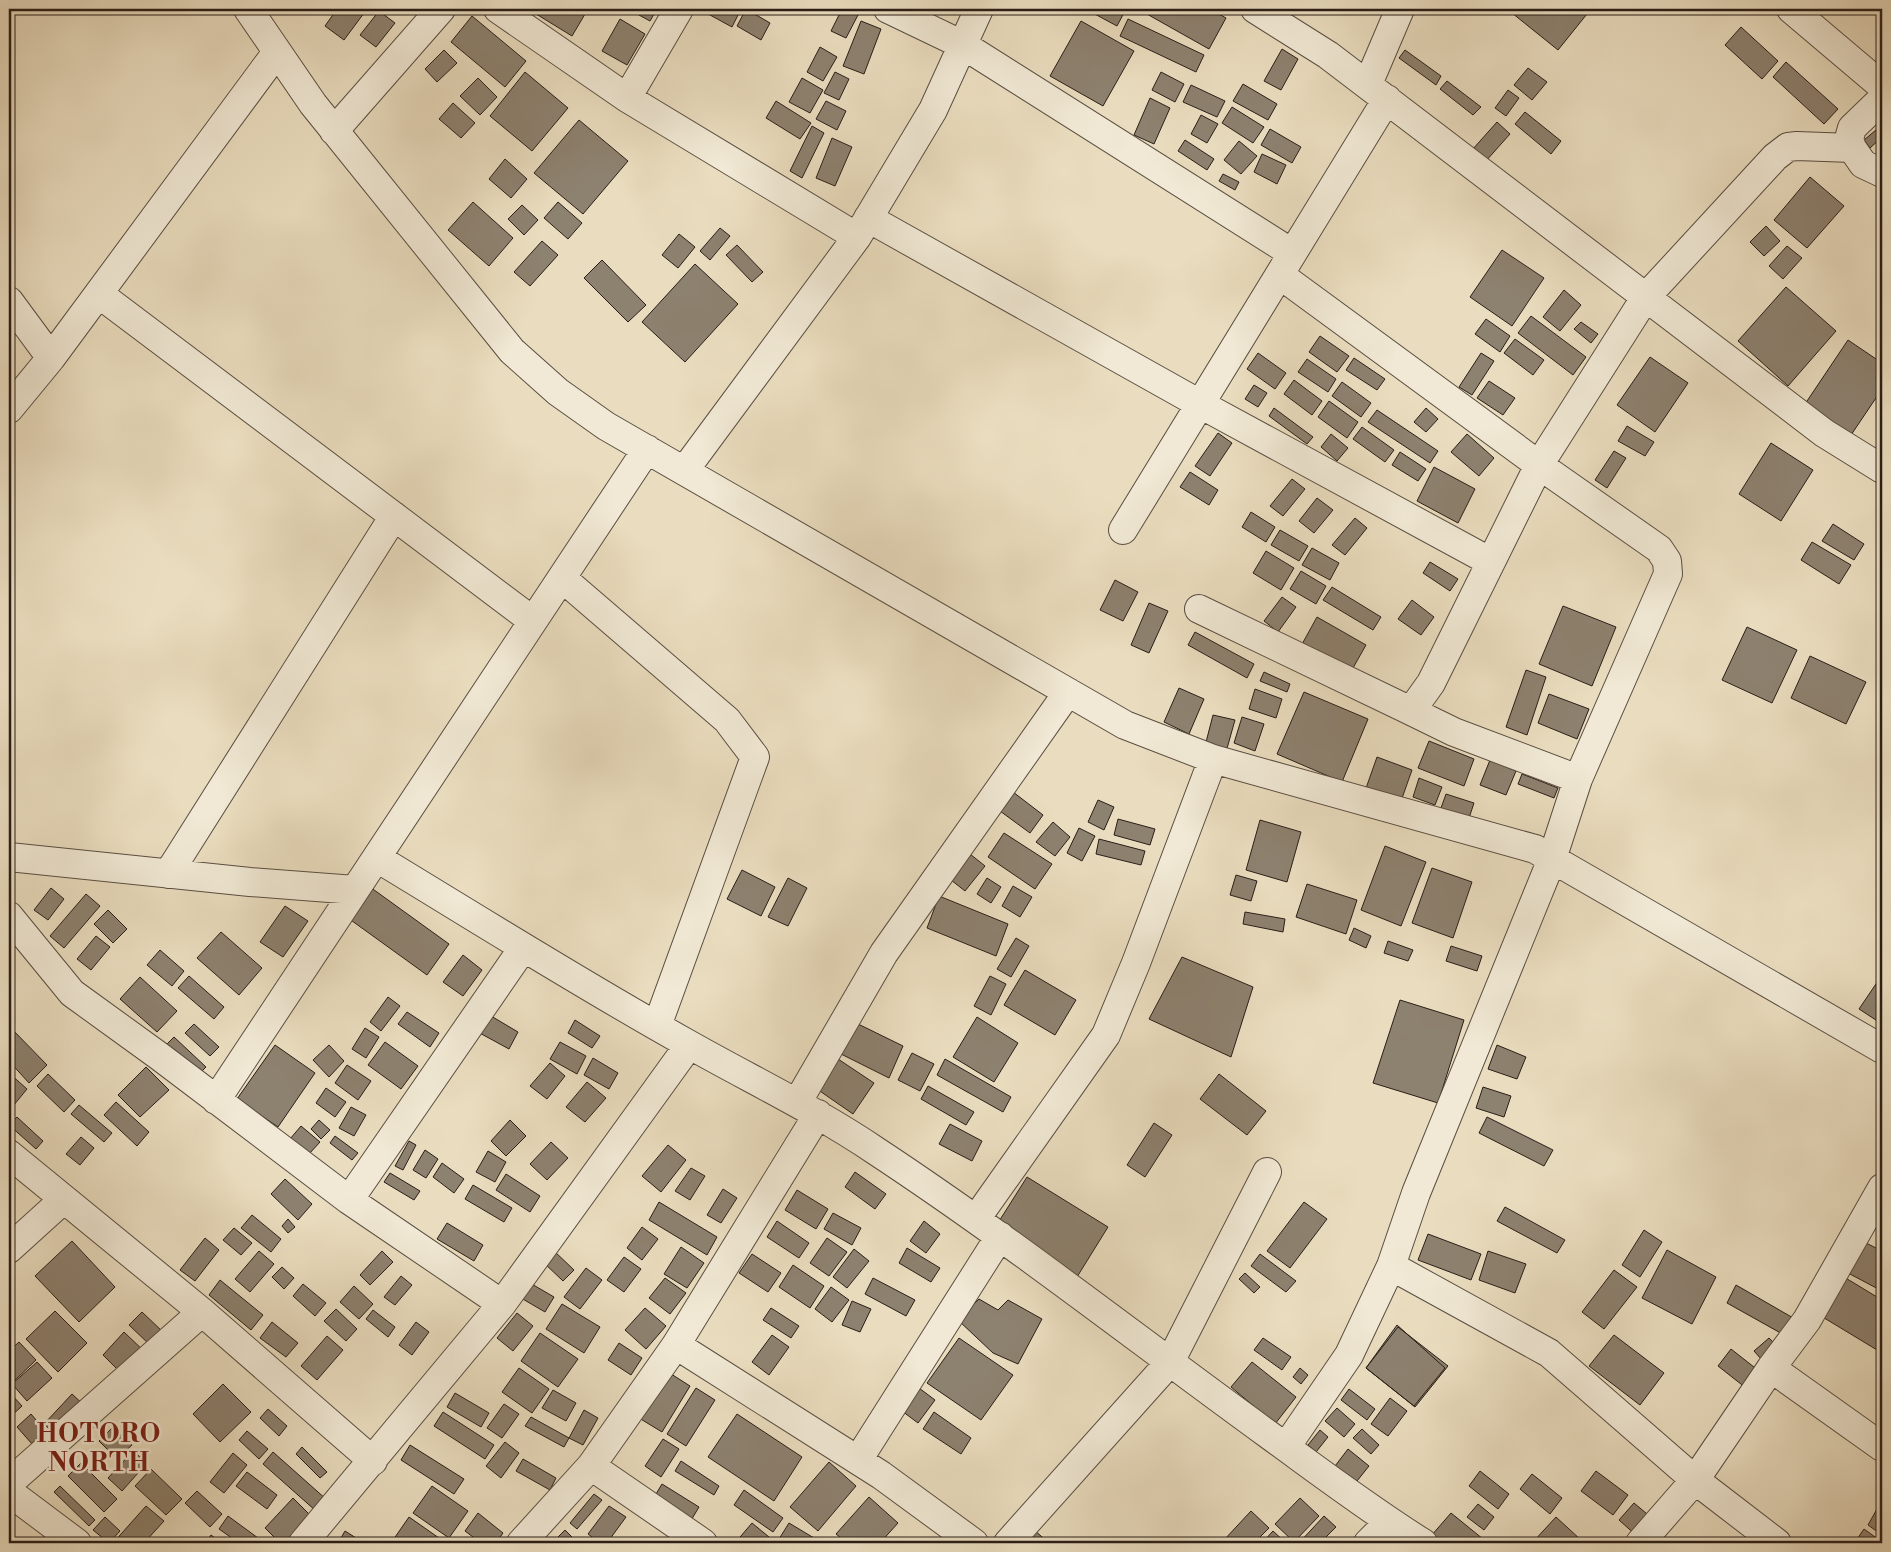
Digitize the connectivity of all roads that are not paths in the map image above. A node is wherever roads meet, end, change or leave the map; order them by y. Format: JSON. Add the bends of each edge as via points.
{"nodes":[{"id":1,"x":248,"y":9,"type":"edge"},
{"id":2,"x":441,"y":9,"type":"edge"},
{"id":3,"x":498,"y":9,"type":"edge"},
{"id":4,"x":679,"y":9,"type":"edge"},
{"id":5,"x":888,"y":9,"type":"edge"},
{"id":6,"x":979,"y":9,"type":"edge"},
{"id":7,"x":1255,"y":9,"type":"edge"},
{"id":8,"x":1400,"y":9,"type":"edge"},
{"id":9,"x":1791,"y":9,"type":"edge"},
{"id":10,"x":963,"y":45,"type":"junction"},
{"id":11,"x":277,"y":52,"type":"junction"},
{"id":12,"x":1882,"y":86,"type":"edge"},
{"id":13,"x":1378,"y":91,"type":"junction"},
{"id":14,"x":627,"y":98,"type":"junction"},
{"id":15,"x":1882,"y":99,"type":"edge"},
{"id":16,"x":334,"y":131,"type":"junction"},
{"id":17,"x":1852,"y":148,"type":"junction"},
{"id":18,"x":1882,"y":173,"type":"edge"},
{"id":19,"x":862,"y":228,"type":"junction"},
{"id":20,"x":1286,"y":264,"type":"junction"},
{"id":21,"x":99,"y":294,"type":"junction"},
{"id":22,"x":1645,"y":298,"type":"junction"},
{"id":23,"x":9,"y":301,"type":"edge"},
{"id":24,"x":51,"y":358,"type":"junction"},
{"id":25,"x":1200,"y":404,"type":"junction"},
{"id":26,"x":9,"y":409,"type":"edge"},
{"id":27,"x":647,"y":449,"type":"junction"},
{"id":28,"x":1539,"y":465,"type":"junction"},
{"id":29,"x":1882,"y":469,"type":"edge"},
{"id":30,"x":684,"y":471,"type":"junction"},
{"id":31,"x":394,"y":516,"type":"junction"},
{"id":32,"x":1123,"y":530,"type":"dead end"},
{"id":33,"x":1491,"y":562,"type":"junction"},
{"id":34,"x":562,"y":578,"type":"junction"},
{"id":35,"x":1199,"y":608,"type":"dead end"},
{"id":36,"x":533,"y":621,"type":"junction"},
{"id":37,"x":1068,"y":692,"type":"junction"},
{"id":38,"x":1411,"y":711,"type":"junction"},
{"id":39,"x":1213,"y":759,"type":"junction"},
{"id":40,"x":1578,"y":779,"type":"junction"},
{"id":41,"x":9,"y":857,"type":"edge"},
{"id":42,"x":377,"y":858,"type":"junction"},
{"id":43,"x":1552,"y":859,"type":"junction"},
{"id":44,"x":168,"y":874,"type":"junction"},
{"id":45,"x":355,"y":890,"type":"junction"},
{"id":46,"x":9,"y":916,"type":"edge"},
{"id":47,"x":523,"y":948,"type":"junction"},
{"id":48,"x":657,"y":1026,"type":"junction"},
{"id":49,"x":688,"y":1045,"type":"junction"},
{"id":50,"x":1882,"y":1048,"type":"edge"},
{"id":51,"x":216,"y":1100,"type":"junction"},
{"id":52,"x":808,"y":1109,"type":"junction"},
{"id":53,"x":9,"y":1154,"type":"edge"},
{"id":54,"x":1267,"y":1172,"type":"dead end"},
{"id":55,"x":1882,"y":1188,"type":"edge"},
{"id":56,"x":64,"y":1200,"type":"junction"},
{"id":57,"x":349,"y":1200,"type":"junction"},
{"id":58,"x":976,"y":1219,"type":"junction"},
{"id":59,"x":1874,"y":1224,"type":"edge"},
{"id":60,"x":1000,"y":1236,"type":"junction"},
{"id":61,"x":9,"y":1249,"type":"edge"},
{"id":62,"x":1391,"y":1266,"type":"junction"},
{"id":63,"x":502,"y":1304,"type":"junction"},
{"id":64,"x":202,"y":1312,"type":"junction"},
{"id":65,"x":676,"y":1345,"type":"junction"},
{"id":66,"x":1170,"y":1362,"type":"junction"},
{"id":67,"x":1771,"y":1368,"type":"junction"},
{"id":68,"x":1286,"y":1447,"type":"junction"},
{"id":69,"x":1882,"y":1448,"type":"edge"},
{"id":70,"x":372,"y":1460,"type":"junction"},
{"id":71,"x":858,"y":1460,"type":"junction"},
{"id":72,"x":591,"y":1466,"type":"junction"},
{"id":73,"x":1695,"y":1480,"type":"junction"},
{"id":74,"x":9,"y":1483,"type":"edge"},
{"id":75,"x":9,"y":1492,"type":"edge"},
{"id":76,"x":1389,"y":1522,"type":"junction"},
{"id":77,"x":77,"y":1543,"type":"edge"},
{"id":78,"x":303,"y":1543,"type":"edge"},
{"id":79,"x":521,"y":1543,"type":"edge"},
{"id":80,"x":703,"y":1543,"type":"edge"},
{"id":81,"x":974,"y":1543,"type":"edge"},
{"id":82,"x":1008,"y":1543,"type":"edge"},
{"id":83,"x":1368,"y":1543,"type":"edge"},
{"id":84,"x":1423,"y":1543,"type":"edge"},
{"id":85,"x":1640,"y":1543,"type":"edge"},
{"id":86,"x":1777,"y":1543,"type":"edge"}],
"edges":[{"from":1,"to":11,"type":"street"},
{"from":2,"to":16,"type":"street"},
{"from":3,"to":14,"type":"street"},
{"from":4,"to":14,"type":"street"},
{"from":5,"to":10,"type":"street"},
{"from":6,"to":10,"type":"street"},
{"from":7,"to":13,"type":"street","via":[[1328,54]]},
{"from":8,"to":13,"type":"street"},
{"from":9,"to":12,"type":"street"},
{"from":10,"to":19,"type":"street","via":[[933,110]]},
{"from":10,"to":20,"type":"street"},
{"from":11,"to":16,"type":"street"},
{"from":11,"to":21,"type":"street"},
{"from":13,"to":20,"type":"street"},
{"from":13,"to":22,"type":"street"},
{"from":14,"to":19,"type":"street"},
{"from":15,"to":17,"type":"street","via":[[1852,128],[1849,139]]},
{"from":16,"to":27,"type":"street","via":[[512,350],[558,392],[606,426]]},
{"from":17,"to":18,"type":"street","via":[[1863,164]]},
{"from":17,"to":22,"type":"street","via":[[1788,147],[1775,157]]},
{"from":19,"to":25,"type":"street"},
{"from":19,"to":30,"type":"street"},
{"from":20,"to":25,"type":"street"},
{"from":20,"to":28,"type":"street"},
{"from":21,"to":24,"type":"street"},
{"from":21,"to":31,"type":"street"},
{"from":22,"to":28,"type":"street"},
{"from":22,"to":29,"type":"street","via":[[1824,433]]},
{"from":23,"to":24,"type":"street"},
{"from":24,"to":26,"type":"street"},
{"from":25,"to":32,"type":"street"},
{"from":25,"to":33,"type":"street"},
{"from":27,"to":30,"type":"street"},
{"from":27,"to":34,"type":"street"},
{"from":28,"to":33,"type":"street"},
{"from":28,"to":40,"type":"street","via":[[1659,548],[1667,560],[1668,574]]},
{"from":30,"to":37,"type":"street"},
{"from":31,"to":36,"type":"street"},
{"from":31,"to":44,"type":"street"},
{"from":33,"to":38,"type":"street","via":[[1431,683]]},
{"from":34,"to":36,"type":"street"},
{"from":34,"to":48,"type":"street","via":[[728,720],[755,757]]},
{"from":35,"to":38,"type":"street"},
{"from":36,"to":42,"type":"street"},
{"from":37,"to":39,"type":"street","via":[[1125,725]]},
{"from":37,"to":52,"type":"street","via":[[884,953]]},
{"from":38,"to":40,"type":"street","via":[[1454,732]]},
{"from":39,"to":43,"type":"street","via":[[1535,849]]},
{"from":39,"to":58,"type":"street","via":[[1106,1036]]},
{"from":40,"to":43,"type":"street"},
{"from":41,"to":44,"type":"street"},
{"from":42,"to":45,"type":"street"},
{"from":42,"to":47,"type":"street"},
{"from":43,"to":50,"type":"street"},
{"from":43,"to":62,"type":"street","via":[[1416,1193]]},
{"from":44,"to":45,"type":"street"},
{"from":45,"to":51,"type":"street"},
{"from":46,"to":51,"type":"street","via":[[72,993]]},
{"from":47,"to":48,"type":"street"},
{"from":47,"to":57,"type":"street"},
{"from":48,"to":49,"type":"street"},
{"from":49,"to":52,"type":"street"},
{"from":49,"to":63,"type":"street"},
{"from":51,"to":57,"type":"street"},
{"from":52,"to":58,"type":"street","via":[[874,1149]]},
{"from":52,"to":65,"type":"street"},
{"from":53,"to":56,"type":"street"},
{"from":54,"to":66,"type":"street"},
{"from":55,"to":59,"type":"street"},
{"from":56,"to":61,"type":"street"},
{"from":56,"to":64,"type":"street"},
{"from":57,"to":63,"type":"street"},
{"from":58,"to":60,"type":"street"},
{"from":59,"to":67,"type":"street"},
{"from":60,"to":66,"type":"street"},
{"from":60,"to":71,"type":"street"},
{"from":62,"to":68,"type":"street","via":[[1349,1355]]},
{"from":62,"to":73,"type":"street","via":[[1549,1354]]},
{"from":63,"to":70,"type":"street"},
{"from":64,"to":70,"type":"street"},
{"from":64,"to":74,"type":"street"},
{"from":65,"to":71,"type":"street"},
{"from":65,"to":72,"type":"street"},
{"from":66,"to":68,"type":"street"},
{"from":66,"to":82,"type":"street"},
{"from":67,"to":69,"type":"street"},
{"from":67,"to":73,"type":"street"},
{"from":68,"to":76,"type":"street"},
{"from":70,"to":78,"type":"street"},
{"from":71,"to":81,"type":"street"},
{"from":72,"to":79,"type":"street"},
{"from":72,"to":80,"type":"street"},
{"from":73,"to":85,"type":"street"},
{"from":73,"to":86,"type":"street"},
{"from":75,"to":77,"type":"street"},
{"from":76,"to":83,"type":"street"},
{"from":76,"to":84,"type":"street"}]}
